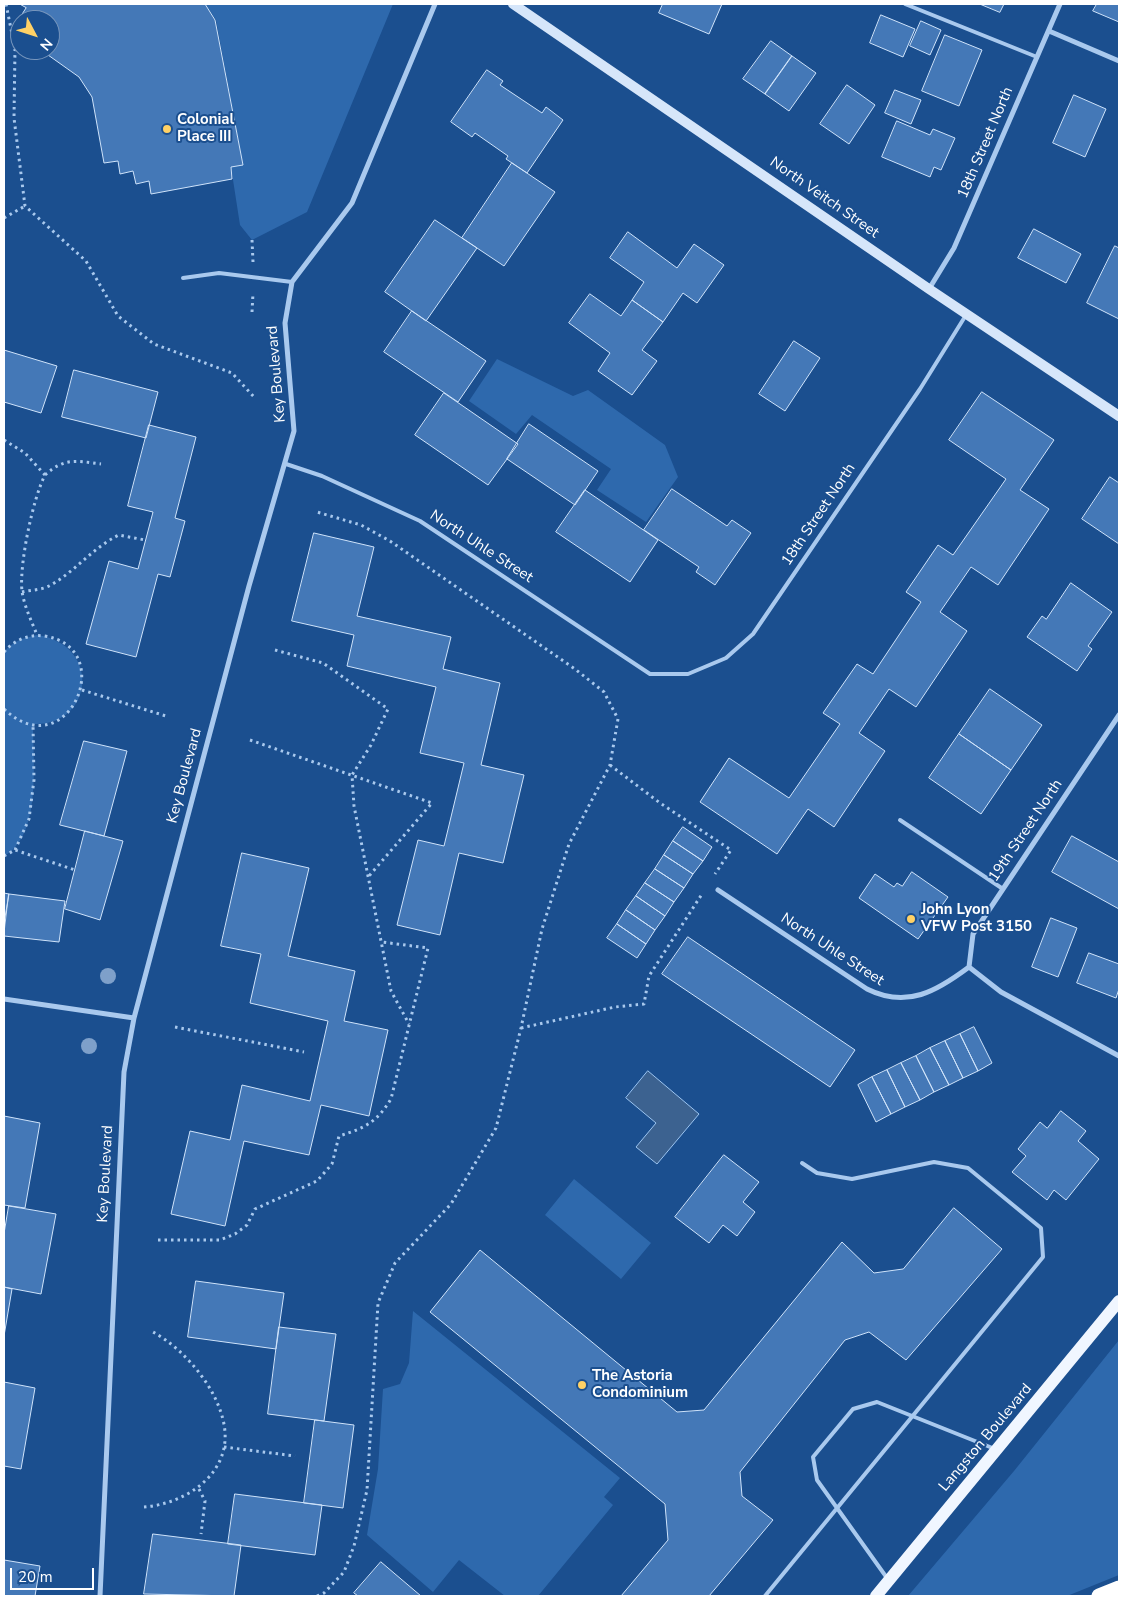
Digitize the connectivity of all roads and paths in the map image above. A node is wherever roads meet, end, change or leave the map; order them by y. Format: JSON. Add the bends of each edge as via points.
{"nodes":[{"id":1,"x":6,"y":4,"type":"edge"},
{"id":2,"x":435,"y":4,"type":"edge"},
{"id":3,"x":513,"y":4,"type":"edge"},
{"id":4,"x":906,"y":4,"type":"edge"},
{"id":5,"x":1060,"y":4,"type":"edge"},
{"id":6,"x":1048,"y":31,"type":"junction"},
{"id":7,"x":1037,"y":58,"type":"junction"},
{"id":8,"x":1119,"y":60,"type":"edge"},
{"id":9,"x":25,"y":206,"type":"junction"},
{"id":10,"x":4,"y":218,"type":"edge"},
{"id":11,"x":183,"y":278,"type":"dead end"},
{"id":12,"x":292,"y":282,"type":"junction"},
{"id":13,"x":929,"y":289,"type":"junction"},
{"id":14,"x":967,"y":314,"type":"junction"},
{"id":15,"x":254,"y":397,"type":"dead end"},
{"id":16,"x":1119,"y":416,"type":"edge"},
{"id":17,"x":4,"y":440,"type":"edge"},
{"id":18,"x":101,"y":464,"type":"dead end"},
{"id":19,"x":286,"y":464,"type":"junction"},
{"id":20,"x":45,"y":475,"type":"junction"},
{"id":21,"x":317,"y":512,"type":"dead end"},
{"id":22,"x":145,"y":540,"type":"dead end"},
{"id":23,"x":22,"y":592,"type":"junction"},
{"id":24,"x":37,"y":635,"type":"junction"},
{"id":25,"x":275,"y":650,"type":"dead end"},
{"id":26,"x":4,"y":652,"type":"edge"},
{"id":27,"x":650,"y":674,"type":"joint"},
{"id":28,"x":82,"y":690,"type":"junction"},
{"id":29,"x":4,"y":709,"type":"edge"},
{"id":30,"x":1119,"y":715,"type":"edge"},
{"id":31,"x":166,"y":716,"type":"dead end"},
{"id":32,"x":33,"y":724,"type":"junction"},
{"id":33,"x":250,"y":740,"type":"dead end"},
{"id":34,"x":610,"y":765,"type":"junction"},
{"id":35,"x":352,"y":775,"type":"junction"},
{"id":36,"x":900,"y":820,"type":"dead end"},
{"id":37,"x":16,"y":850,"type":"junction"},
{"id":38,"x":4,"y":856,"type":"edge"},
{"id":39,"x":75,"y":870,"type":"dead end"},
{"id":40,"x":368,"y":876,"type":"junction"},
{"id":41,"x":710,"y":882,"type":"dead end"},
{"id":42,"x":1003,"y":889,"type":"junction"},
{"id":43,"x":705,"y":890,"type":"dead end"},
{"id":44,"x":718,"y":890,"type":"dead end"},
{"id":45,"x":382,"y":942,"type":"junction"},
{"id":46,"x":969,"y":967,"type":"junction"},
{"id":47,"x":4,"y":999,"type":"edge"},
{"id":48,"x":134,"y":1018,"type":"junction"},
{"id":49,"x":409,"y":1024,"type":"junction"},
{"id":50,"x":175,"y":1027,"type":"dead end"},
{"id":51,"x":521,"y":1028,"type":"junction"},
{"id":52,"x":304,"y":1052,"type":"dead end"},
{"id":53,"x":1119,"y":1056,"type":"edge"},
{"id":54,"x":802,"y":1163,"type":"dead end"},
{"id":55,"x":158,"y":1240,"type":"dead end"},
{"id":56,"x":1119,"y":1300,"type":"edge"},
{"id":57,"x":153,"y":1332,"type":"dead end"},
{"id":58,"x":913,"y":1414,"type":"junction"},
{"id":59,"x":224,"y":1447,"type":"junction"},
{"id":60,"x":997,"y":1450,"type":"junction"},
{"id":61,"x":295,"y":1456,"type":"dead end"},
{"id":62,"x":199,"y":1489,"type":"junction"},
{"id":63,"x":144,"y":1507,"type":"dead end"},
{"id":64,"x":837,"y":1508,"type":"junction"},
{"id":65,"x":201,"y":1534,"type":"dead end"},
{"id":66,"x":889,"y":1581,"type":"junction"},
{"id":67,"x":1119,"y":1588,"type":"edge"},
{"id":68,"x":100,"y":1596,"type":"edge"},
{"id":69,"x":317,"y":1596,"type":"edge"},
{"id":70,"x":765,"y":1596,"type":"edge"},
{"id":71,"x":876,"y":1596,"type":"edge"},
{"id":72,"x":1099,"y":1596,"type":"edge"}],
"edges":[{"from":1,"to":9,"type":"path","via":[[15,49],[14,118]]},
{"from":2,"to":12,"type":"street","name":"Key Boulevard","via":[[352,203]]},
{"from":3,"to":13,"type":"main road","name":"North Veitch Street"},
{"from":4,"to":7,"type":"lane"},
{"from":5,"to":6,"type":"street","name":"18th Street North"},
{"from":6,"to":7,"type":"street","name":"18th Street North"},
{"from":6,"to":8,"type":"street"},
{"from":7,"to":13,"type":"street","name":"18th Street North","via":[[954,248]]},
{"from":9,"to":10,"type":"path"},
{"from":9,"to":15,"type":"path","via":[[86,261],[118,316],[154,344],[232,373]]},
{"from":11,"to":12,"type":"lane","via":[[219,273]]},
{"from":12,"to":19,"type":"street","name":"Key Boulevard","via":[[285,323],[294,431]]},
{"from":13,"to":14,"type":"main road","name":"North Veitch Street"},
{"from":14,"to":16,"type":"main road","name":"North Veitch Street"},
{"from":14,"to":27,"type":"lane","name":"18th Street North","via":[[753,634],[726,658],[688,674]]},
{"from":17,"to":20,"type":"path","via":[[25,453]]},
{"from":18,"to":20,"type":"path","via":[[74,460],[53,468]]},
{"from":19,"to":27,"type":"lane","name":"North Uhle Street","via":[[322,476],[420,521]]},
{"from":19,"to":48,"type":"street","name":"Key Boulevard","via":[[249,586]]},
{"from":20,"to":23,"type":"path","via":[[30,520]]},
{"from":21,"to":34,"type":"path","via":[[361,525],[390,541],[604,692],[618,718]]},
{"from":22,"to":23,"type":"path","via":[[120,535],[47,587]]},
{"from":23,"to":24,"type":"path"},
{"from":24,"to":26,"type":"path","via":[[22,638]]},
{"from":24,"to":28,"type":"path","via":[[63,643],[73,652],[80,663]]},
{"from":25,"to":35,"type":"path","via":[[323,663],[388,709]]},
{"from":28,"to":31,"type":"path"},
{"from":28,"to":32,"type":"path","via":[[67,714],[55,722]]},
{"from":29,"to":32,"type":"path","via":[[13,718]]},
{"from":30,"to":42,"type":"street","name":"19th Street North"},
{"from":32,"to":37,"type":"path","via":[[34,780],[29,819]]},
{"from":33,"to":35,"type":"path"},
{"from":34,"to":41,"type":"path","via":[[731,850]]},
{"from":34,"to":51,"type":"path","via":[[569,844],[542,929]]},
{"from":35,"to":40,"type":"path","via":[[354,806]]},
{"from":35,"to":40,"type":"path","via":[[432,803]]},
{"from":36,"to":42,"type":"lane"},
{"from":37,"to":38,"type":"path"},
{"from":37,"to":39,"type":"path"},
{"from":40,"to":45,"type":"path"},
{"from":42,"to":46,"type":"street","name":"19th Street North","via":[[973,934]]},
{"from":43,"to":51,"type":"path","via":[[649,976],[644,1004],[615,1007]]},
{"from":44,"to":46,"type":"street","name":"North Uhle Street","via":[[882,997],[898,999],[927,993],[948,983]]},
{"from":45,"to":49,"type":"path","via":[[391,991]]},
{"from":45,"to":49,"type":"path","via":[[428,948]]},
{"from":46,"to":53,"type":"street","via":[[1007,995]]},
{"from":47,"to":48,"type":"street"},
{"from":48,"to":68,"type":"street","name":"Key Boulevard","via":[[124,1072]]},
{"from":49,"to":55,"type":"path","via":[[391,1099],[381,1116],[359,1130],[339,1136],[332,1164],[318,1181],[255,1209],[247,1224],[220,1240]]},
{"from":50,"to":52,"type":"path"},
{"from":51,"to":69,"type":"path","via":[[496,1128],[451,1204],[396,1263],[378,1303],[367,1490],[354,1546],[344,1572]]},
{"from":54,"to":58,"type":"lane","via":[[817,1173],[852,1179],[934,1162],[968,1168],[1041,1228],[1043,1256]]},
{"from":56,"to":60,"type":"main road","name":"Langston Boulevard"},
{"from":57,"to":59,"type":"path","via":[[180,1350],[205,1379],[221,1415]]},
{"from":58,"to":60,"type":"lane"},
{"from":58,"to":64,"type":"lane"},
{"from":58,"to":64,"type":"lane","via":[[877,1402],[854,1409],[813,1457],[817,1480]]},
{"from":59,"to":61,"type":"path"},
{"from":59,"to":62,"type":"path"},
{"from":60,"to":66,"type":"main road","name":"Langston Boulevard"},
{"from":62,"to":63,"type":"path","via":[[162,1506]]},
{"from":62,"to":65,"type":"path","via":[[205,1502]]},
{"from":64,"to":66,"type":"lane"},
{"from":64,"to":70,"type":"lane"},
{"from":66,"to":71,"type":"main road","name":"Langston Boulevard"},
{"from":67,"to":72,"type":"highway"}]}
